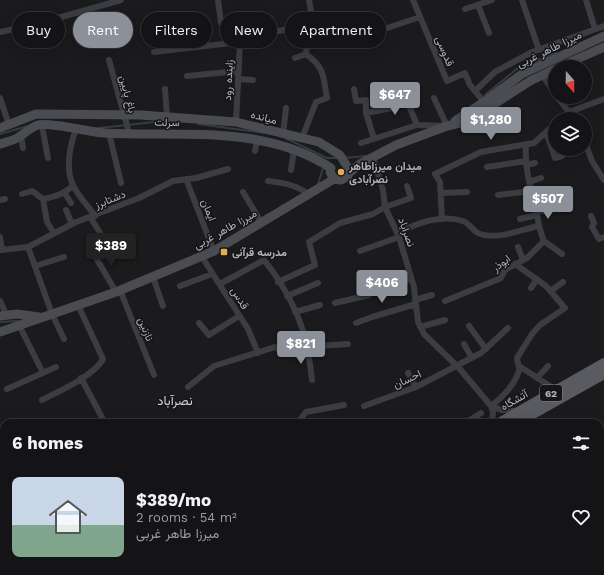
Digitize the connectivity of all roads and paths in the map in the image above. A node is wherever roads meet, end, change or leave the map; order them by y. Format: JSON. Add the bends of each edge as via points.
{"nodes":[{"id":1,"x":121,"y":0,"type":"edge"},
{"id":2,"x":218,"y":0,"type":"edge"},
{"id":3,"x":309,"y":0,"type":"edge"},
{"id":4,"x":413,"y":0,"type":"edge"},
{"id":5,"x":492,"y":0,"type":"edge"},
{"id":6,"x":522,"y":0,"type":"edge"},
{"id":7,"x":586,"y":0,"type":"edge"},
{"id":8,"x":478,"y":5,"type":"junction"},
{"id":9,"x":466,"y":9,"type":"dead end"},
{"id":10,"x":311,"y":12,"type":"edge"},
{"id":11,"x":220,"y":15,"type":"edge"},
{"id":12,"x":420,"y":17,"type":"junction"},
{"id":13,"x":604,"y":26,"type":"edge"},
{"id":14,"x":386,"y":28,"type":"edge"},
{"id":15,"x":595,"y":29,"type":"junction"},
{"id":16,"x":285,"y":30,"type":"edge"},
{"id":17,"x":278,"y":31,"type":"dead end"},
{"id":18,"x":0,"y":32,"type":"edge"},
{"id":19,"x":490,"y":33,"type":"dead end"},
{"id":20,"x":604,"y":36,"type":"edge"},
{"id":21,"x":220,"y":43,"type":"edge"},
{"id":22,"x":604,"y":47,"type":"edge"},
{"id":23,"x":239,"y":48,"type":"edge"},
{"id":24,"x":307,"y":48,"type":"edge"},
{"id":25,"x":539,"y":50,"type":"junction"},
{"id":26,"x":154,"y":52,"type":"dead end"},
{"id":27,"x":306,"y":54,"type":"junction"},
{"id":28,"x":295,"y":58,"type":"dead end"},
{"id":29,"x":109,"y":60,"type":"dead end"},
{"id":30,"x":575,"y":60,"type":"edge"},
{"id":31,"x":239,"y":71,"type":"junction"},
{"id":32,"x":548,"y":72,"type":"edge"},
{"id":33,"x":542,"y":75,"type":"junction"},
{"id":34,"x":187,"y":76,"type":"dead end"},
{"id":35,"x":239,"y":79,"type":"junction"},
{"id":36,"x":253,"y":80,"type":"dead end"},
{"id":37,"x":548,"y":83,"type":"edge"},
{"id":38,"x":389,"y":85,"type":"dead end"},
{"id":39,"x":165,"y":89,"type":"dead end"},
{"id":40,"x":354,"y":90,"type":"dead end"},
{"id":41,"x":476,"y":90,"type":"junction"},
{"id":42,"x":0,"y":98,"type":"edge"},
{"id":43,"x":434,"y":98,"type":"dead end"},
{"id":44,"x":604,"y":98,"type":"edge"},
{"id":45,"x":484,"y":102,"type":"junction"},
{"id":46,"x":408,"y":103,"type":"dead end"},
{"id":47,"x":286,"y":108,"type":"dead end"},
{"id":48,"x":572,"y":112,"type":"edge"},
{"id":49,"x":366,"y":113,"type":"junction"},
{"id":50,"x":168,"y":116,"type":"junction"},
{"id":51,"x":126,"y":125,"type":"junction"},
{"id":52,"x":417,"y":125,"type":"junction"},
{"id":53,"x":4,"y":126,"type":"edge"},
{"id":54,"x":42,"y":126,"type":"junction"},
{"id":55,"x":446,"y":126,"type":"junction"},
{"id":56,"x":76,"y":129,"type":"junction"},
{"id":57,"x":235,"y":129,"type":"junction"},
{"id":58,"x":546,"y":132,"type":"joint"},
{"id":59,"x":109,"y":133,"type":"junction"},
{"id":60,"x":167,"y":134,"type":"junction"},
{"id":61,"x":283,"y":135,"type":"junction"},
{"id":62,"x":21,"y":136,"type":"junction"},
{"id":63,"x":302,"y":138,"type":"junction"},
{"id":64,"x":548,"y":138,"type":"edge"},
{"id":65,"x":374,"y":139,"type":"junction"},
{"id":66,"x":257,"y":140,"type":"junction"},
{"id":67,"x":361,"y":143,"type":"dead end"},
{"id":68,"x":0,"y":144,"type":"edge"},
{"id":69,"x":526,"y":144,"type":"junction"},
{"id":70,"x":23,"y":148,"type":"dead end"},
{"id":71,"x":294,"y":149,"type":"junction"},
{"id":72,"x":255,"y":151,"type":"dead end"},
{"id":73,"x":554,"y":156,"type":"edge"},
{"id":74,"x":562,"y":156,"type":"dead end"},
{"id":75,"x":590,"y":156,"type":"edge"},
{"id":76,"x":373,"y":157,"type":"junction"},
{"id":77,"x":48,"y":158,"type":"dead end"},
{"id":78,"x":526,"y":163,"type":"junction"},
{"id":79,"x":534,"y":163,"type":"dead end"},
{"id":80,"x":345,"y":164,"type":"junction"},
{"id":81,"x":487,"y":167,"type":"dead end"},
{"id":82,"x":228,"y":169,"type":"dead end"},
{"id":83,"x":291,"y":170,"type":"dead end"},
{"id":84,"x":332,"y":173,"type":"junction"},
{"id":85,"x":541,"y":178,"type":"dead end"},
{"id":86,"x":186,"y":179,"type":"junction"},
{"id":87,"x":604,"y":180,"type":"edge"},
{"id":88,"x":268,"y":181,"type":"dead end"},
{"id":89,"x":529,"y":182,"type":"junction"},
{"id":90,"x":121,"y":183,"type":"dead end"},
{"id":91,"x":73,"y":185,"type":"junction"},
{"id":92,"x":407,"y":186,"type":"dead end"},
{"id":93,"x":531,"y":191,"type":"junction"},
{"id":94,"x":64,"y":192,"type":"junction"},
{"id":95,"x":243,"y":192,"type":"dead end"},
{"id":96,"x":441,"y":192,"type":"junction"},
{"id":97,"x":467,"y":192,"type":"dead end"},
{"id":98,"x":22,"y":194,"type":"dead end"},
{"id":99,"x":310,"y":194,"type":"junction"},
{"id":100,"x":498,"y":195,"type":"dead end"},
{"id":101,"x":42,"y":199,"type":"junction"},
{"id":102,"x":70,"y":203,"type":"dead end"},
{"id":103,"x":386,"y":207,"type":"junction"},
{"id":104,"x":557,"y":208,"type":"dead end"},
{"id":105,"x":66,"y":210,"type":"dead end"},
{"id":106,"x":537,"y":213,"type":"junction"},
{"id":107,"x":590,"y":216,"type":"dead end"},
{"id":108,"x":93,"y":217,"type":"junction"},
{"id":109,"x":442,"y":219,"type":"junction"},
{"id":110,"x":520,"y":219,"type":"dead end"},
{"id":111,"x":262,"y":222,"type":"junction"},
{"id":112,"x":72,"y":224,"type":"junction"},
{"id":113,"x":538,"y":226,"type":"junction"},
{"id":114,"x":54,"y":233,"type":"junction"},
{"id":115,"x":398,"y":234,"type":"junction"},
{"id":116,"x":0,"y":237,"type":"edge"},
{"id":117,"x":604,"y":237,"type":"edge"},
{"id":118,"x":544,"y":241,"type":"junction"},
{"id":119,"x":518,"y":246,"type":"dead end"},
{"id":120,"x":28,"y":247,"type":"junction"},
{"id":121,"x":214,"y":249,"type":"dead end"},
{"id":122,"x":1,"y":250,"type":"edge"},
{"id":123,"x":360,"y":251,"type":"dead end"},
{"id":124,"x":562,"y":254,"type":"dead end"},
{"id":125,"x":64,"y":257,"type":"dead end"},
{"id":126,"x":202,"y":257,"type":"junction"},
{"id":127,"x":523,"y":260,"type":"junction"},
{"id":128,"x":515,"y":264,"type":"junction"},
{"id":129,"x":35,"y":266,"type":"junction"},
{"id":130,"x":212,"y":274,"type":"junction"},
{"id":131,"x":153,"y":277,"type":"junction"},
{"id":132,"x":412,"y":279,"type":"junction"},
{"id":133,"x":537,"y":279,"type":"junction"},
{"id":134,"x":278,"y":282,"type":"junction"},
{"id":135,"x":563,"y":282,"type":"dead end"},
{"id":136,"x":318,"y":283,"type":"dead end"},
{"id":137,"x":220,"y":284,"type":"junction"},
{"id":138,"x":180,"y":286,"type":"dead end"},
{"id":139,"x":531,"y":288,"type":"dead end"},
{"id":140,"x":118,"y":291,"type":"junction"},
{"id":141,"x":551,"y":291,"type":"junction"},
{"id":142,"x":432,"y":295,"type":"dead end"},
{"id":143,"x":286,"y":296,"type":"junction"},
{"id":144,"x":0,"y":301,"type":"edge"},
{"id":145,"x":445,"y":301,"type":"dead end"},
{"id":146,"x":416,"y":302,"type":"junction"},
{"id":147,"x":335,"y":303,"type":"dead end"},
{"id":148,"x":78,"y":305,"type":"junction"},
{"id":149,"x":162,"y":306,"type":"dead end"},
{"id":150,"x":320,"y":306,"type":"dead end"},
{"id":151,"x":295,"y":312,"type":"junction"},
{"id":152,"x":52,"y":314,"type":"junction"},
{"id":153,"x":2,"y":315,"type":"edge"},
{"id":154,"x":240,"y":316,"type":"junction"},
{"id":155,"x":41,"y":318,"type":"junction"},
{"id":156,"x":445,"y":320,"type":"dead end"},
{"id":157,"x":199,"y":323,"type":"dead end"},
{"id":158,"x":356,"y":323,"type":"dead end"},
{"id":159,"x":19,"y":325,"type":"junction"},
{"id":160,"x":469,"y":326,"type":"dead end"},
{"id":161,"x":420,"y":327,"type":"junction"},
{"id":162,"x":508,"y":328,"type":"dead end"},
{"id":163,"x":0,"y":332,"type":"edge"},
{"id":164,"x":64,"y":339,"type":"dead end"},
{"id":165,"x":348,"y":344,"type":"dead end"},
{"id":166,"x":464,"y":344,"type":"dead end"},
{"id":167,"x":307,"y":348,"type":"junction"},
{"id":168,"x":486,"y":349,"type":"junction"},
{"id":169,"x":258,"y":353,"type":"junction"},
{"id":170,"x":472,"y":358,"type":"junction"},
{"id":171,"x":604,"y":362,"type":"edge"},
{"id":172,"x":456,"y":366,"type":"junction"},
{"id":173,"x":520,"y":366,"type":"junction"},
{"id":174,"x":548,"y":366,"type":"dead end"},
{"id":175,"x":56,"y":367,"type":"dead end"},
{"id":176,"x":43,"y":373,"type":"junction"},
{"id":177,"x":408,"y":373,"type":"dead end"},
{"id":178,"x":604,"y":374,"type":"edge"},
{"id":179,"x":154,"y":375,"type":"dead end"},
{"id":180,"x":81,"y":378,"type":"junction"},
{"id":181,"x":537,"y":378,"type":"junction"},
{"id":182,"x":312,"y":380,"type":"dead end"},
{"id":183,"x":188,"y":387,"type":"dead end"},
{"id":184,"x":416,"y":387,"type":"junction"},
{"id":185,"x":7,"y":389,"type":"dead end"},
{"id":186,"x":556,"y":390,"type":"junction"},
{"id":187,"x":42,"y":400,"type":"dead end"},
{"id":188,"x":344,"y":405,"type":"dead end"},
{"id":189,"x":364,"y":406,"type":"dead end"},
{"id":190,"x":491,"y":406,"type":"junction"},
{"id":191,"x":521,"y":410,"type":"junction"},
{"id":192,"x":481,"y":413,"type":"dead end"},
{"id":193,"x":103,"y":419,"type":"edge"},
{"id":194,"x":301,"y":419,"type":"edge"},
{"id":195,"x":471,"y":419,"type":"edge"},
{"id":196,"x":493,"y":419,"type":"edge"},
{"id":197,"x":505,"y":419,"type":"edge"},
{"id":198,"x":524,"y":419,"type":"edge"}],
"edges":[{"from":1,"to":18,"type":"street"},
{"from":2,"to":11,"type":"street"},
{"from":3,"to":10,"type":"street"},
{"from":4,"to":12,"type":"street","name":"قدوسی"},
{"from":5,"to":8,"type":"street"},
{"from":6,"to":25,"type":"street"},
{"from":7,"to":15,"type":"street"},
{"from":8,"to":9,"type":"street"},
{"from":8,"to":19,"type":"street"},
{"from":12,"to":14,"type":"street"},
{"from":12,"to":41,"type":"street","name":"قدوسی","via":[[447,81],[465,73],[470,85]]},
{"from":13,"to":15,"type":"street"},
{"from":15,"to":25,"type":"street"},
{"from":16,"to":17,"type":"street"},
{"from":20,"to":45,"type":"main road","name":"میرزا طاهر غربی","via":[[522,74]]},
{"from":21,"to":26,"type":"street"},
{"from":22,"to":30,"type":"main road","name":"میرزا طاهر غربی"},
{"from":23,"to":31,"type":"street","name":"زاینده رود"},
{"from":24,"to":27,"type":"street"},
{"from":25,"to":41,"type":"street","via":[[495,72]]},
{"from":27,"to":28,"type":"street"},
{"from":27,"to":63,"type":"street","via":[[322,69],[327,98],[316,102]]},
{"from":29,"to":51,"type":"street","name":"باغ پایین"},
{"from":31,"to":34,"type":"street"},
{"from":31,"to":35,"type":"street","name":"زاینده رود"},
{"from":32,"to":33,"type":"main road","name":"میرزا طاهر غربی"},
{"from":33,"to":37,"type":"street"},
{"from":33,"to":55,"type":"main road","name":"میرزا طاهر غربی","via":[[468,121]]},
{"from":35,"to":36,"type":"street"},
{"from":35,"to":57,"type":"street","name":"زاینده رود"},
{"from":38,"to":49,"type":"street","via":[[392,108]]},
{"from":39,"to":50,"type":"street"},
{"from":40,"to":49,"type":"street","via":[[356,100],[366,100]]},
{"from":41,"to":45,"type":"street","name":"قدوسی"},
{"from":42,"to":53,"type":"street"},
{"from":43,"to":55,"type":"street"},
{"from":44,"to":48,"type":"street"},
{"from":45,"to":55,"type":"main road","name":"میرزا طاهر غربی"},
{"from":46,"to":52,"type":"street"},
{"from":47,"to":61,"type":"street"},
{"from":49,"to":65,"type":"street"},
{"from":50,"to":51,"type":"main road","name":"میانده"},
{"from":50,"to":57,"type":"main road","name":"میانده"},
{"from":50,"to":60,"type":"main road"},
{"from":51,"to":53,"type":"main road","name":"میانده","via":[[36,114]]},
{"from":51,"to":59,"type":"main road","name":"سرلت"},
{"from":51,"to":60,"type":"main road","name":"سرلت"},
{"from":52,"to":55,"type":"street"},
{"from":52,"to":65,"type":"street"},
{"from":54,"to":56,"type":"main road","name":"سرلت"},
{"from":54,"to":62,"type":"main road","name":"سرلت","via":[[38,125]]},
{"from":54,"to":77,"type":"street"},
{"from":55,"to":76,"type":"main road","name":"میرزا طاهر غربی","via":[[396,145]]},
{"from":56,"to":59,"type":"main road","name":"سرلت"},
{"from":56,"to":91,"type":"street","via":[[70,154]]},
{"from":57,"to":60,"type":"main road","name":"سرلت"},
{"from":57,"to":61,"type":"main road","name":"میانده"},
{"from":57,"to":66,"type":"main road","name":"سرلت"},
{"from":58,"to":64,"type":"street"},
{"from":58,"to":69,"type":"street","via":[[534,143]]},
{"from":59,"to":90,"type":"street"},
{"from":61,"to":63,"type":"main road","name":"میانده"},
{"from":62,"to":68,"type":"main road","name":"سرلت"},
{"from":62,"to":70,"type":"street"},
{"from":63,"to":80,"type":"main road","name":"میانده","via":[[319,142]]},
{"from":65,"to":67,"type":"street"},
{"from":66,"to":71,"type":"main road","name":"سرلت"},
{"from":66,"to":72,"type":"street"},
{"from":69,"to":78,"type":"street"},
{"from":69,"to":96,"type":"street","via":[[480,152],[435,174],[440,182]]},
{"from":71,"to":83,"type":"street"},
{"from":71,"to":84,"type":"main road","name":"سرلت","via":[[313,156]]},
{"from":73,"to":74,"type":"street"},
{"from":75,"to":87,"type":"street"},
{"from":76,"to":80,"type":"main road","name":"میرزا طاهر غربی","via":[[360,164]]},
{"from":76,"to":103,"type":"street","name":"نصراباد"},
{"from":78,"to":79,"type":"street"},
{"from":78,"to":81,"type":"street"},
{"from":78,"to":89,"type":"street"},
{"from":80,"to":84,"type":"main road","name":"میرزا طاهر غربی","via":[[337,164]]},
{"from":80,"to":84,"type":"main road","name":"میرزا طاهر غربی","via":[[345,178],[341,180]]},
{"from":82,"to":86,"type":"street","name":"دشتابرز"},
{"from":84,"to":99,"type":"main road","name":"میرزا طاهر غربی","via":[[323,186]]},
{"from":85,"to":89,"type":"street"},
{"from":86,"to":108,"type":"street","name":"دشتابرز","via":[[173,181]]},
{"from":86,"to":121,"type":"street","name":"ایمان"},
{"from":88,"to":99,"type":"street","via":[[289,183]]},
{"from":89,"to":93,"type":"street"},
{"from":91,"to":94,"type":"street"},
{"from":91,"to":108,"type":"street"},
{"from":92,"to":103,"type":"street","via":[[411,198]]},
{"from":93,"to":100,"type":"street"},
{"from":93,"to":106,"type":"street"},
{"from":94,"to":101,"type":"street"},
{"from":94,"to":102,"type":"street"},
{"from":95,"to":111,"type":"street"},
{"from":96,"to":97,"type":"street"},
{"from":96,"to":109,"type":"street"},
{"from":98,"to":101,"type":"street","via":[[32,191]]},
{"from":99,"to":111,"type":"main road","name":"میرزا طاهر غربی"},
{"from":101,"to":114,"type":"street"},
{"from":103,"to":115,"type":"street","name":"نصراباد"},
{"from":103,"to":134,"type":"street","via":[[373,214],[340,223],[309,242],[315,265]]},
{"from":104,"to":106,"type":"street"},
{"from":105,"to":112,"type":"street"},
{"from":106,"to":110,"type":"street"},
{"from":106,"to":113,"type":"street"},
{"from":107,"to":117,"type":"street","via":[[594,223],[592,227],[599,239]]},
{"from":108,"to":112,"type":"street","name":"دشتابرز"},
{"from":108,"to":140,"type":"street","name":"نازنین","via":[[104,239],[92,251]]},
{"from":109,"to":113,"type":"street","via":[[464,222],[479,234],[488,235],[500,235]]},
{"from":109,"to":115,"type":"street","via":[[424,222]]},
{"from":111,"to":126,"type":"main road","name":"میرزا طاهر غربی"},
{"from":112,"to":114,"type":"street","name":"دشتابرز"},
{"from":113,"to":118,"type":"street"},
{"from":114,"to":120,"type":"street","name":"دشتابرز"},
{"from":115,"to":123,"type":"street"},
{"from":115,"to":132,"type":"street","name":"نصراباد"},
{"from":116,"to":122,"type":"street"},
{"from":118,"to":124,"type":"street"},
{"from":118,"to":127,"type":"street","name":"ابوذر"},
{"from":119,"to":127,"type":"street"},
{"from":120,"to":122,"type":"street","name":"دشتابرز"},
{"from":120,"to":129,"type":"street"},
{"from":125,"to":129,"type":"street"},
{"from":126,"to":130,"type":"street","name":"قدس"},
{"from":126,"to":131,"type":"main road","name":"میرزا طاهر غربی"},
{"from":127,"to":128,"type":"street","name":"ابوذر"},
{"from":128,"to":133,"type":"street"},
{"from":128,"to":145,"type":"street","name":"ابوذر","via":[[505,270],[501,278]]},
{"from":129,"to":152,"type":"street"},
{"from":130,"to":137,"type":"street","name":"قدس"},
{"from":130,"to":138,"type":"street"},
{"from":131,"to":140,"type":"main road","name":"میرزا طاهر غربی"},
{"from":131,"to":149,"type":"street"},
{"from":132,"to":146,"type":"street","name":"نصراباد"},
{"from":132,"to":147,"type":"street","via":[[368,288],[369,295]]},
{"from":133,"to":139,"type":"street"},
{"from":133,"to":141,"type":"street"},
{"from":134,"to":137,"type":"street","via":[[264,260]]},
{"from":134,"to":143,"type":"street"},
{"from":135,"to":141,"type":"street"},
{"from":136,"to":143,"type":"street"},
{"from":137,"to":154,"type":"street","name":"قدس"},
{"from":140,"to":148,"type":"main road","name":"میرزا طاهر غربی"},
{"from":140,"to":179,"type":"street","name":"نازنین"},
{"from":141,"to":173,"type":"street","via":[[565,308],[540,325],[532,334],[517,358]]},
{"from":142,"to":146,"type":"street"},
{"from":143,"to":151,"type":"street"},
{"from":144,"to":153,"type":"street","via":[[4,310]]},
{"from":146,"to":158,"type":"street"},
{"from":146,"to":161,"type":"street","name":"نصراباد"},
{"from":148,"to":152,"type":"main road","name":"میرزا طاهر غربی"},
{"from":148,"to":180,"type":"street","via":[[103,359]]},
{"from":150,"to":151,"type":"street"},
{"from":151,"to":167,"type":"street"},
{"from":152,"to":155,"type":"main road","name":"میرزا طاهر غربی"},
{"from":152,"to":164,"type":"street"},
{"from":153,"to":155,"type":"main road","via":[[17,314]]},
{"from":154,"to":157,"type":"street","via":[[209,335]]},
{"from":154,"to":169,"type":"street","name":"قدس"},
{"from":155,"to":159,"type":"main road","name":"میرزا طاهر غربی"},
{"from":156,"to":161,"type":"street"},
{"from":159,"to":163,"type":"main road","name":"میرزا طاهر غربی"},
{"from":159,"to":176,"type":"street"},
{"from":160,"to":168,"type":"street"},
{"from":161,"to":172,"type":"street","name":"نصراباد"},
{"from":162,"to":168,"type":"street","name":"احسان"},
{"from":165,"to":167,"type":"street"},
{"from":166,"to":170,"type":"street"},
{"from":167,"to":169,"type":"street","via":[[282,351],[275,347]]},
{"from":167,"to":182,"type":"street"},
{"from":168,"to":170,"type":"street","name":"احسان"},
{"from":169,"to":183,"type":"street","via":[[214,366]]},
{"from":170,"to":172,"type":"street","name":"احسان"},
{"from":171,"to":186,"type":"main road","name":"آتشگاه","number":"62"},
{"from":172,"to":184,"type":"street","name":"احسان"},
{"from":172,"to":190,"type":"street","name":"نصراباد"},
{"from":173,"to":181,"type":"street"},
{"from":173,"to":190,"type":"street","via":[[504,396]]},
{"from":174,"to":181,"type":"street"},
{"from":175,"to":176,"type":"street"},
{"from":176,"to":185,"type":"street"},
{"from":177,"to":184,"type":"street"},
{"from":178,"to":198,"type":"main road","name":"آتشگاه","number":"62"},
{"from":180,"to":187,"type":"street"},
{"from":180,"to":193,"type":"street"},
{"from":181,"to":186,"type":"street"},
{"from":184,"to":189,"type":"street","name":"احسان"},
{"from":186,"to":191,"type":"main road","name":"آتشگاه","number":"62"},
{"from":188,"to":194,"type":"street","via":[[306,412]]},
{"from":190,"to":191,"type":"street","via":[[501,410]]},
{"from":190,"to":196,"type":"street","via":[[494,412]]},
{"from":191,"to":197,"type":"main road","name":"آتشگاه","number":"62"},
{"from":192,"to":195,"type":"street"}]}
